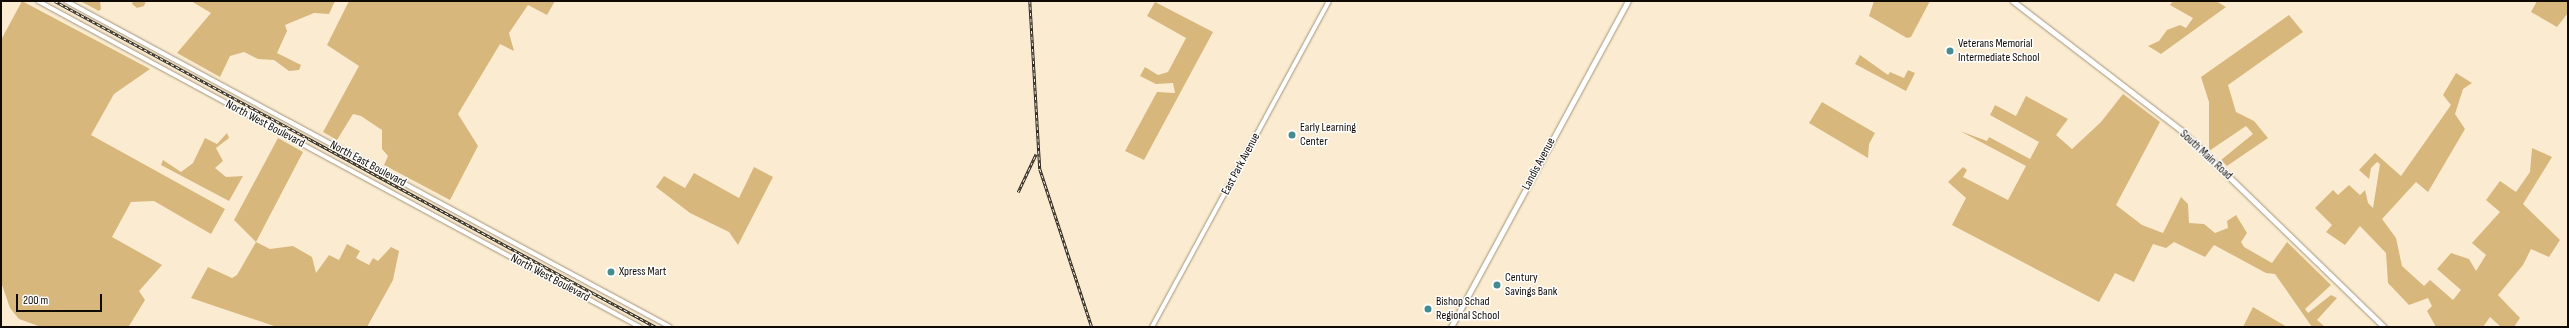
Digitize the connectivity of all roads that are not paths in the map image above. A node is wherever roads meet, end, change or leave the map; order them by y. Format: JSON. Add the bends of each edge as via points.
{"nodes":[{"id":1,"x":38,"y":1,"type":"edge"},
{"id":2,"x":66,"y":1,"type":"edge"},
{"id":3,"x":1329,"y":1,"type":"edge"},
{"id":4,"x":1628,"y":1,"type":"edge"},
{"id":5,"x":2013,"y":1,"type":"edge"},
{"id":6,"x":640,"y":327,"type":"edge"},
{"id":7,"x":670,"y":327,"type":"edge"},
{"id":8,"x":1152,"y":327,"type":"edge"},
{"id":9,"x":1451,"y":327,"type":"edge"},
{"id":10,"x":2384,"y":327,"type":"edge"}],
"edges":[{"from":1,"to":6,"type":"main road","name":"North West Boulevard"},
{"from":2,"to":7,"type":"main road","name":"North East Boulevard"},
{"from":3,"to":8,"type":"main road","name":"East Park Avenue"},
{"from":4,"to":9,"type":"main road","name":"Landis Avenue"},
{"from":5,"to":10,"type":"main road","name":"South Main Road","via":[[2180,130]]}]}
